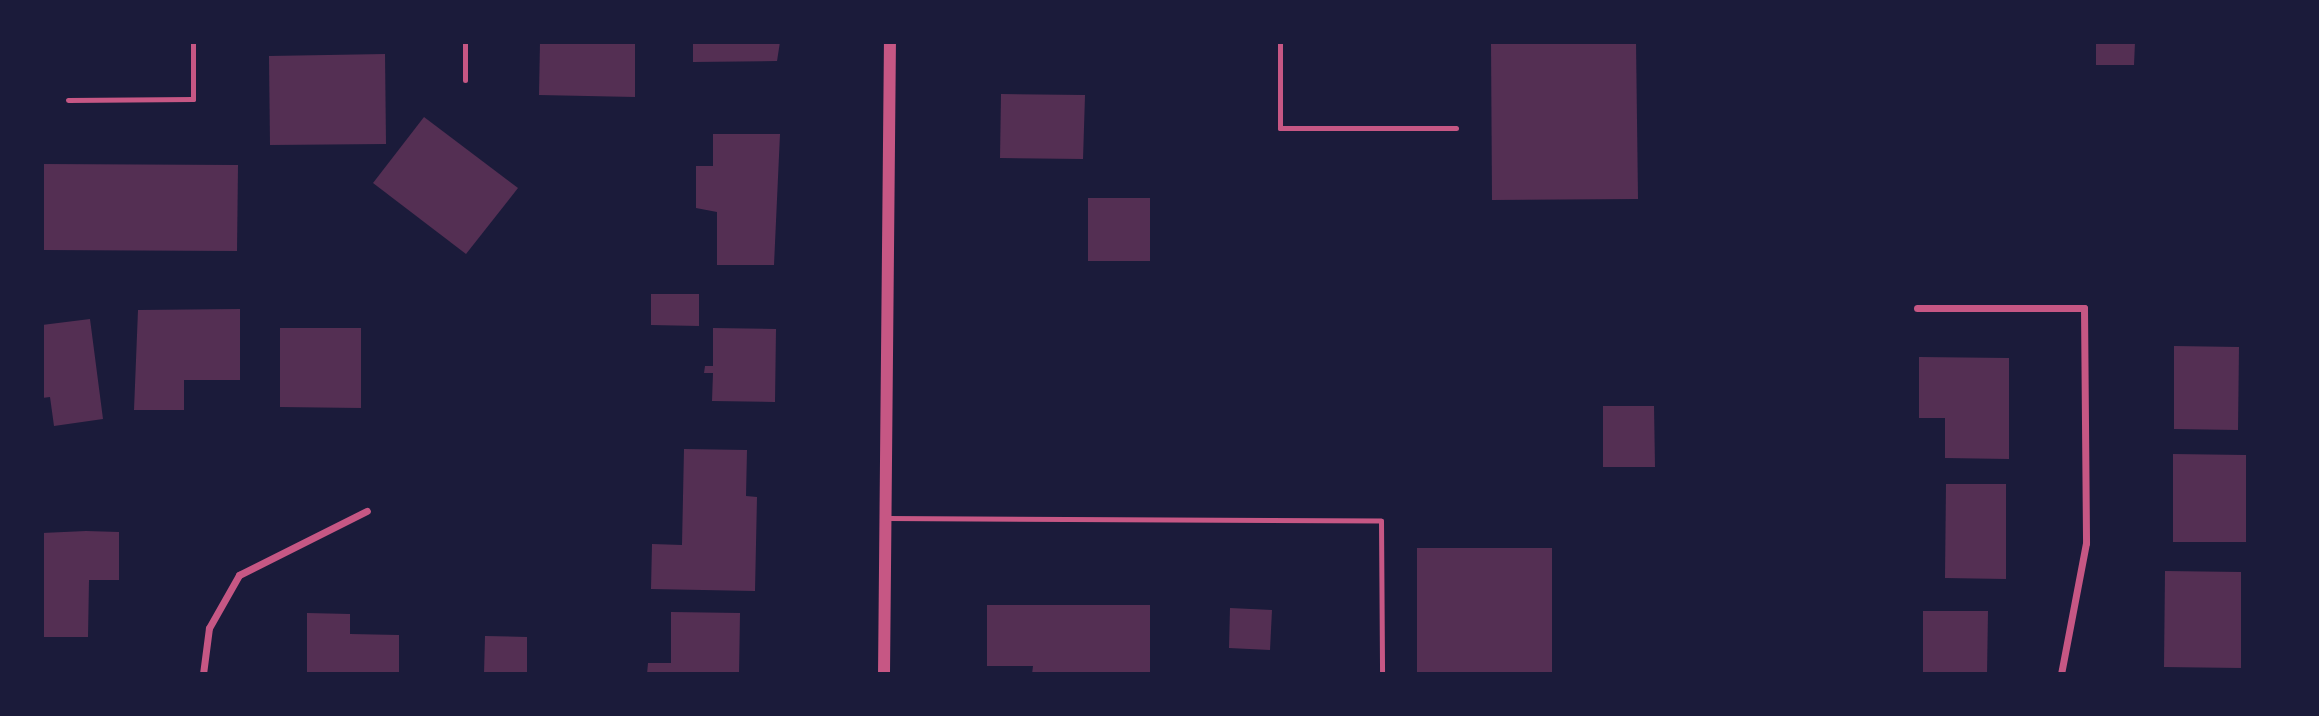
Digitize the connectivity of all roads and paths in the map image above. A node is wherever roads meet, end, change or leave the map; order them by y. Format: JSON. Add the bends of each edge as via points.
{"nodes":[{"id":1,"x":193,"y":42,"type":"edge"},
{"id":2,"x":465,"y":42,"type":"edge"},
{"id":3,"x":890,"y":42,"type":"edge"},
{"id":4,"x":1280,"y":42,"type":"edge"},
{"id":5,"x":465,"y":80,"type":"dead end"},
{"id":6,"x":68,"y":100,"type":"dead end"},
{"id":7,"x":1456,"y":128,"type":"dead end"},
{"id":8,"x":1917,"y":308,"type":"dead end"},
{"id":9,"x":367,"y":511,"type":"dead end"},
{"id":10,"x":886,"y":518,"type":"junction"},
{"id":11,"x":203,"y":674,"type":"edge"},
{"id":12,"x":884,"y":674,"type":"edge"},
{"id":13,"x":1382,"y":674,"type":"edge"},
{"id":14,"x":2062,"y":674,"type":"edge"}],
"edges":[{"from":1,"to":6,"type":"lane","via":[[193,99]]},
{"from":2,"to":5,"type":"lane"},
{"from":3,"to":10,"type":"street"},
{"from":4,"to":7,"type":"lane","via":[[1280,128]]},
{"from":8,"to":14,"type":"street","via":[[2084,308],[2086,543]]},
{"from":9,"to":11,"type":"street","via":[[239,575],[209,628]]},
{"from":10,"to":12,"type":"street"},
{"from":10,"to":13,"type":"lane","via":[[1381,521]]}]}
